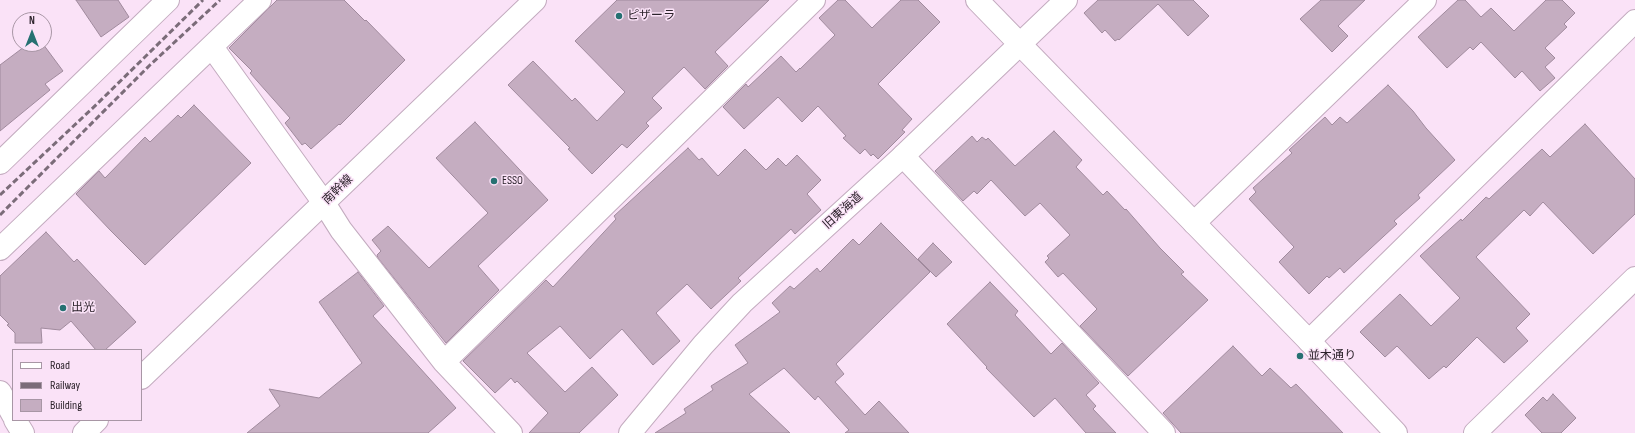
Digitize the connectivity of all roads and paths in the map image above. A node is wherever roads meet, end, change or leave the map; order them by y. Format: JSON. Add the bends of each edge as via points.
{"nodes":[{"id":1,"x":168,"y":0,"type":"edge"},
{"id":2,"x":260,"y":0,"type":"edge"},
{"id":3,"x":535,"y":0,"type":"edge"},
{"id":4,"x":814,"y":0,"type":"edge"},
{"id":5,"x":977,"y":0,"type":"edge"},
{"id":6,"x":1066,"y":0,"type":"edge"},
{"id":7,"x":1425,"y":0,"type":"edge"},
{"id":8,"x":1635,"y":21,"type":"edge"},
{"id":9,"x":1020,"y":44,"type":"junction"},
{"id":10,"x":212,"y":47,"type":"junction"},
{"id":11,"x":903,"y":156,"type":"junction"},
{"id":12,"x":0,"y":163,"type":"edge"},
{"id":13,"x":324,"y":203,"type":"junction"},
{"id":14,"x":1194,"y":223,"type":"junction"},
{"id":15,"x":0,"y":249,"type":"edge"},
{"id":16,"x":1635,"y":278,"type":"edge"},
{"id":17,"x":1309,"y":341,"type":"junction"},
{"id":18,"x":444,"y":362,"type":"junction"},
{"id":19,"x":142,"y":377,"type":"edge"},
{"id":20,"x":0,"y":392,"type":"edge"},
{"id":21,"x":12,"y":414,"type":"edge"},
{"id":22,"x":17,"y":421,"type":"edge"},
{"id":23,"x":96,"y":421,"type":"edge"},
{"id":24,"x":23,"y":433,"type":"edge"},
{"id":25,"x":84,"y":433,"type":"edge"},
{"id":26,"x":512,"y":433,"type":"edge"},
{"id":27,"x":630,"y":433,"type":"edge"},
{"id":28,"x":1164,"y":433,"type":"edge"},
{"id":29,"x":1396,"y":433,"type":"edge"},
{"id":30,"x":1476,"y":433,"type":"edge"}],
"edges":[{"from":1,"to":12,"type":"street"},
{"from":2,"to":10,"type":"street"},
{"from":3,"to":13,"type":"street","name":"南幹線"},
{"from":4,"to":18,"type":"street"},
{"from":5,"to":9,"type":"street"},
{"from":6,"to":9,"type":"street","name":"旧東海道"},
{"from":7,"to":14,"type":"street"},
{"from":8,"to":17,"type":"street"},
{"from":9,"to":11,"type":"street","name":"旧東海道"},
{"from":9,"to":14,"type":"street"},
{"from":10,"to":13,"type":"street"},
{"from":10,"to":15,"type":"street"},
{"from":11,"to":27,"type":"street","name":"旧東海道","via":[[742,303],[703,345]]},
{"from":11,"to":28,"type":"street"},
{"from":13,"to":18,"type":"street","via":[[341,230]]},
{"from":13,"to":19,"type":"street","name":"南幹線"},
{"from":14,"to":17,"type":"street"},
{"from":16,"to":30,"type":"street"},
{"from":17,"to":29,"type":"street"},
{"from":18,"to":26,"type":"street"},
{"from":20,"to":21,"type":"street"},
{"from":22,"to":24,"type":"street"},
{"from":23,"to":25,"type":"street"}]}
